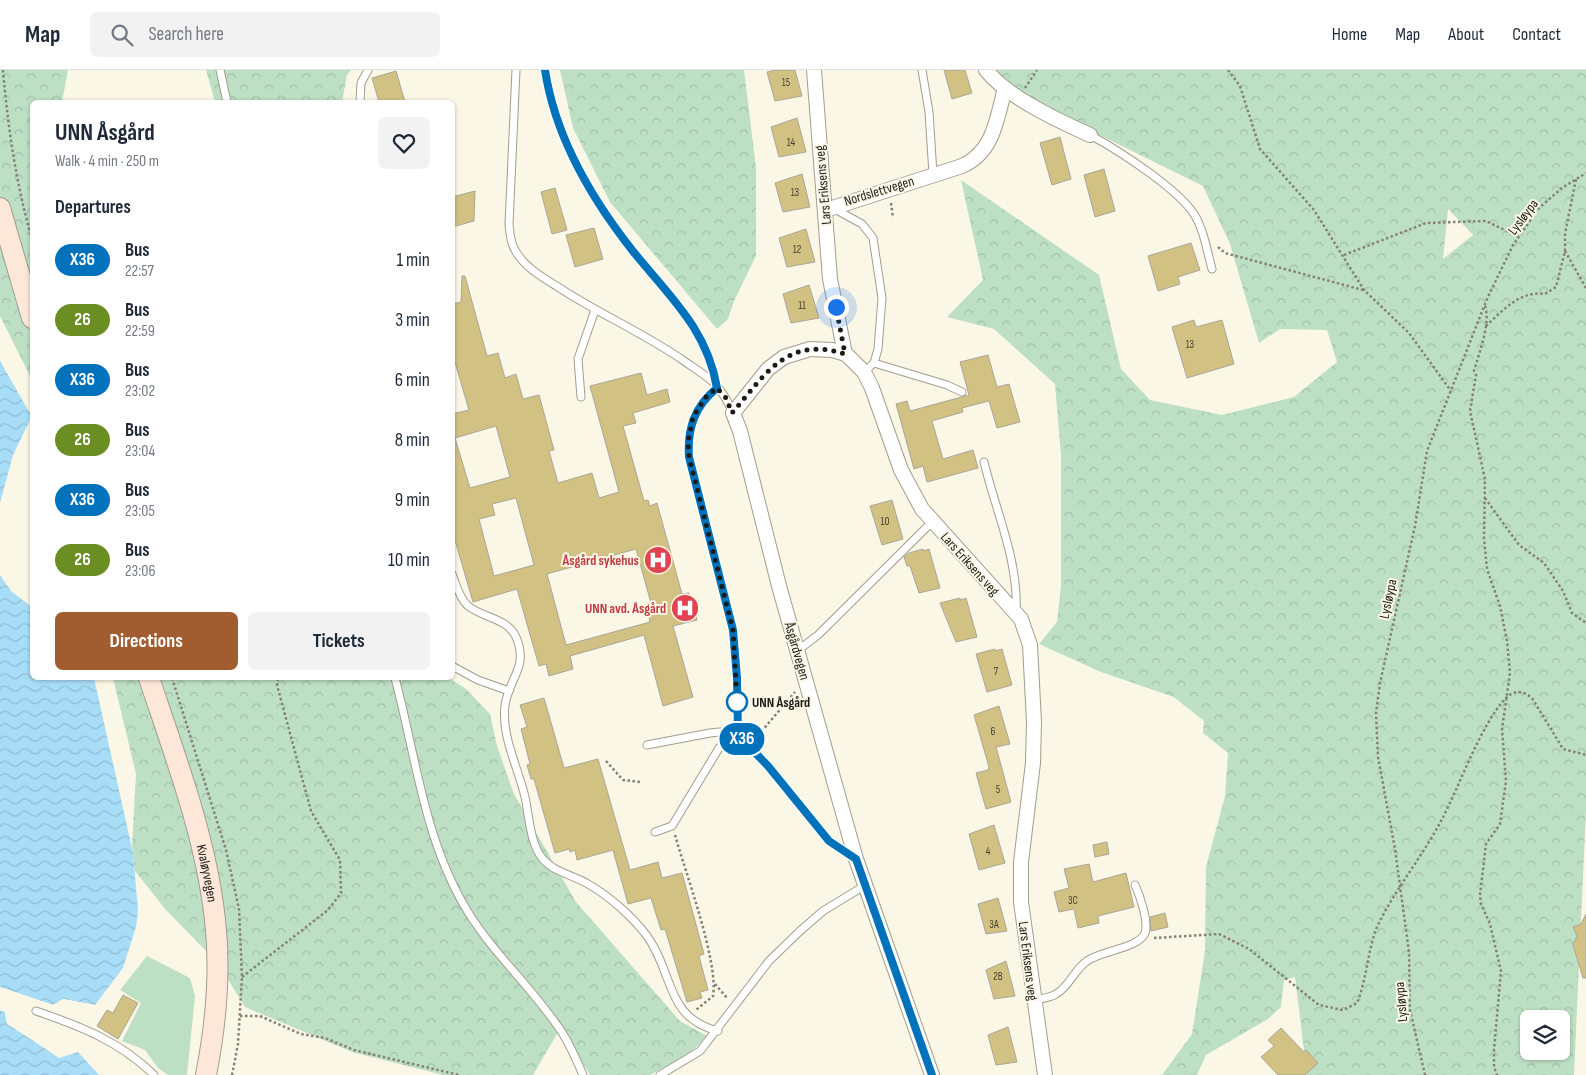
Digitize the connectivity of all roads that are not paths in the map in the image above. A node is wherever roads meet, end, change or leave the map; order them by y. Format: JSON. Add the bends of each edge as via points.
{"nodes":[{"id":1,"x":220,"y":70,"type":"edge"},
{"id":2,"x":368,"y":70,"type":"edge"},
{"id":3,"x":516,"y":70,"type":"edge"},
{"id":4,"x":545,"y":70,"type":"edge"},
{"id":5,"x":814,"y":70,"type":"edge"},
{"id":6,"x":922,"y":70,"type":"edge"},
{"id":7,"x":986,"y":70,"type":"edge"},
{"id":8,"x":1005,"y":88,"type":"junction"},
{"id":9,"x":227,"y":100,"type":"edge"},
{"id":10,"x":360,"y":100,"type":"edge"},
{"id":11,"x":1090,"y":135,"type":"joint"},
{"id":12,"x":933,"y":174,"type":"junction"},
{"id":13,"x":0,"y":208,"type":"edge"},
{"id":14,"x":828,"y":208,"type":"junction"},
{"id":15,"x":1212,"y":269,"type":"dead end"},
{"id":16,"x":594,"y":310,"type":"junction"},
{"id":17,"x":30,"y":311,"type":"edge"},
{"id":18,"x":845,"y":354,"type":"junction"},
{"id":19,"x":869,"y":367,"type":"junction"},
{"id":20,"x":717,"y":388,"type":"junction"},
{"id":21,"x":962,"y":392,"type":"dead end"},
{"id":22,"x":581,"y":397,"type":"dead end"},
{"id":23,"x":732,"y":413,"type":"junction"},
{"id":24,"x":984,"y":462,"type":"dead end"},
{"id":25,"x":932,"y":522,"type":"junction"},
{"id":26,"x":455,"y":582,"type":"edge"},
{"id":27,"x":1016,"y":613,"type":"junction"},
{"id":28,"x":797,"y":651,"type":"junction"},
{"id":29,"x":455,"y":668,"type":"edge"},
{"id":30,"x":150,"y":680,"type":"edge"},
{"id":31,"x":394,"y":680,"type":"edge"},
{"id":32,"x":509,"y":691,"type":"junction"},
{"id":33,"x":738,"y":735,"type":"junction"},
{"id":34,"x":647,"y":746,"type":"dead end"},
{"id":35,"x":655,"y":832,"type":"dead end"},
{"id":36,"x":856,"y":859,"type":"junction"},
{"id":37,"x":1135,"y":885,"type":"dead end"},
{"id":38,"x":864,"y":886,"type":"junction"},
{"id":39,"x":1033,"y":1000,"type":"junction"},
{"id":40,"x":36,"y":1011,"type":"dead end"},
{"id":41,"x":718,"y":1031,"type":"junction"},
{"id":42,"x":154,"y":1075,"type":"edge"},
{"id":43,"x":206,"y":1075,"type":"edge"},
{"id":44,"x":584,"y":1075,"type":"edge"},
{"id":45,"x":660,"y":1075,"type":"edge"},
{"id":46,"x":932,"y":1075,"type":"edge"},
{"id":47,"x":1045,"y":1075,"type":"edge"}],
"edges":[{"from":1,"to":9,"type":"lane"},
{"from":2,"to":10,"type":"lane","via":[[361,83]]},
{"from":3,"to":16,"type":"lane","via":[[510,238],[515,250],[534,271]]},
{"from":4,"to":20,"type":"lane","via":[[565,140],[578,166],[613,225],[682,306],[713,364]]},
{"from":5,"to":14,"type":"street","name":"Lars Eriksens veg"},
{"from":6,"to":12,"type":"lane","name":"Nordslettvegen"},
{"from":7,"to":8,"type":"street"},
{"from":8,"to":11,"type":"street"},
{"from":8,"to":12,"type":"street","name":"Nordslettvegen","via":[[992,135],[982,153],[970,162]]},
{"from":11,"to":15,"type":"lane","via":[[1115,149],[1184,202],[1203,235]]},
{"from":12,"to":14,"type":"street","name":"Nordslettvegen"},
{"from":13,"to":17,"type":"street"},
{"from":14,"to":18,"type":"street","name":"Lars Eriksens veg","via":[[832,294]]},
{"from":14,"to":19,"type":"lane","via":[[862,224],[873,238],[882,298],[878,349]]},
{"from":16,"to":20,"type":"lane","via":[[657,343]]},
{"from":16,"to":22,"type":"lane","via":[[578,359]]},
{"from":18,"to":19,"type":"street","name":"Lars Eriksens veg"},
{"from":18,"to":23,"type":"street","via":[[810,349],[784,357],[768,369]]},
{"from":19,"to":21,"type":"lane","via":[[947,384]]},
{"from":19,"to":25,"type":"street","name":"Lars Eriksens veg","via":[[901,470]]},
{"from":20,"to":23,"type":"lane","via":[[726,398]]},
{"from":20,"to":33,"type":"lane","via":[[706,397],[693,417],[688,442],[689,457],[733,630]]},
{"from":23,"to":28,"type":"street","name":"Åsgårdvegen","via":[[740,431]]},
{"from":24,"to":27,"type":"lane","via":[[1014,573],[1018,594]]},
{"from":25,"to":27,"type":"street","name":"Lars Eriksens veg"},
{"from":25,"to":28,"type":"lane","via":[[818,635]]},
{"from":26,"to":32,"type":"lane","via":[[467,605],[496,618],[515,635],[520,647],[520,668]]},
{"from":27,"to":39,"type":"street","name":"Lars Eriksens veg","via":[[1028,636],[1034,693],[1033,763],[1020,880]]},
{"from":28,"to":36,"type":"street","name":"Åsgårdvegen"},
{"from":29,"to":32,"type":"lane"},
{"from":30,"to":43,"type":"street","name":"Kvaløyvegen","via":[[195,825],[215,920],[217,999]]},
{"from":31,"to":44,"type":"lane","via":[[432,832],[457,894],[479,929],[555,1022]]},
{"from":32,"to":41,"type":"lane","via":[[504,720],[541,858],[601,892],[646,935],[655,948],[679,1007],[697,1023]]},
{"from":33,"to":34,"type":"lane","via":[[710,732]]},
{"from":33,"to":35,"type":"lane","via":[[719,748],[672,826]]},
{"from":33,"to":36,"type":"lane","via":[[829,841]]},
{"from":36,"to":38,"type":"street","name":"Åsgårdvegen"},
{"from":37,"to":39,"type":"lane","via":[[1145,921],[1146,931],[1142,938],[1132,945],[1087,961],[1066,987],[1054,995]]},
{"from":38,"to":41,"type":"lane","via":[[823,911],[795,935],[769,961]]},
{"from":38,"to":46,"type":"street","name":"Åsgårdvegen"},
{"from":39,"to":47,"type":"street","name":"Lars Eriksens veg"},
{"from":40,"to":42,"type":"lane","via":[[100,1036],[133,1056]]},
{"from":41,"to":45,"type":"lane","via":[[690,1059]]}]}
